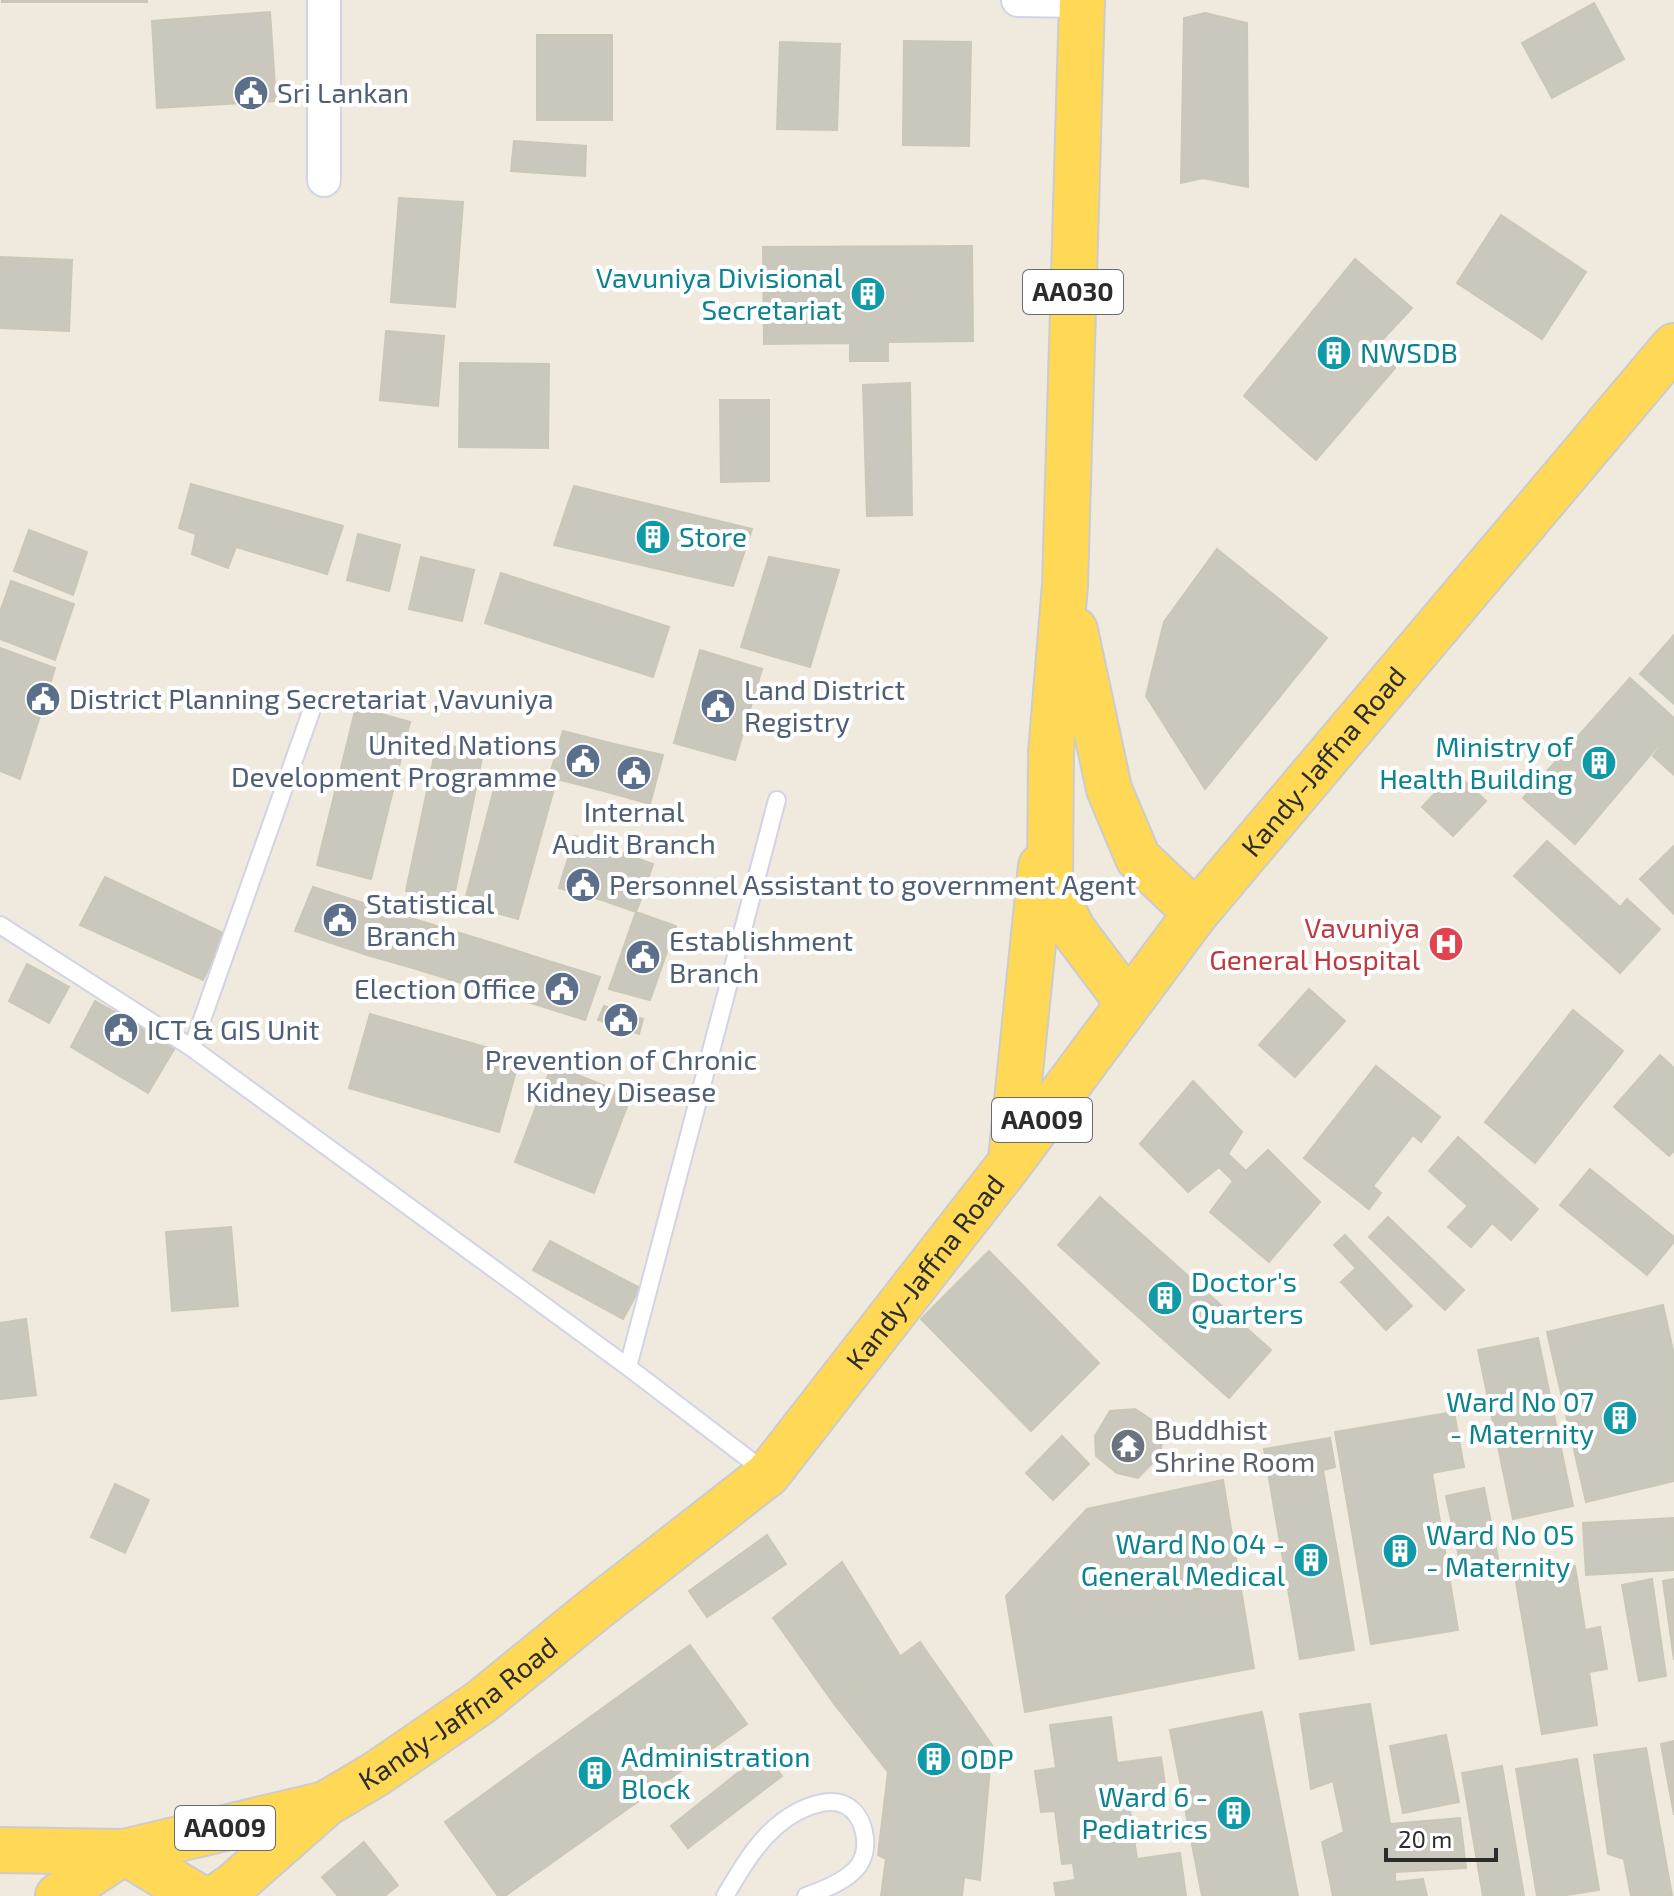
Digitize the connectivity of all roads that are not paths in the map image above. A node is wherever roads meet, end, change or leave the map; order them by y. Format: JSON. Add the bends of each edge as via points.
{"nodes":[{"id":1,"x":324,"y":0,"type":"edge"},
{"id":2,"x":1018,"y":0,"type":"edge"},
{"id":3,"x":1082,"y":1,"type":"edge"},
{"id":4,"x":324,"y":180,"type":"dead end"},
{"id":5,"x":1674,"y":346,"type":"edge"},
{"id":6,"x":1065,"y":585,"type":"junction"},
{"id":7,"x":312,"y":709,"type":"dead end"},
{"id":8,"x":1051,"y":753,"type":"junction"},
{"id":9,"x":777,"y":800,"type":"dead end"},
{"id":10,"x":1196,"y":913,"type":"junction"},
{"id":11,"x":0,"y":925,"type":"edge"},
{"id":12,"x":1128,"y":1003,"type":"junction"},
{"id":13,"x":192,"y":1048,"type":"junction"},
{"id":14,"x":1011,"y":1162,"type":"junction"},
{"id":15,"x":628,"y":1367,"type":"junction"},
{"id":16,"x":768,"y":1474,"type":"junction"},
{"id":17,"x":327,"y":1803,"type":"junction"},
{"id":18,"x":0,"y":1850,"type":"edge"},
{"id":19,"x":124,"y":1852,"type":"junction"},
{"id":20,"x":58,"y":1896,"type":"edge"},
{"id":21,"x":197,"y":1896,"type":"edge"},
{"id":22,"x":218,"y":1896,"type":"edge"},
{"id":23,"x":725,"y":1896,"type":"edge"},
{"id":24,"x":806,"y":1896,"type":"edge"}],
"edges":[{"from":1,"to":4,"type":"street"},
{"from":2,"to":3,"type":"street"},
{"from":3,"to":6,"type":"highway","number":"AA030"},
{"from":5,"to":10,"type":"highway","name":"Kandy-Jaffna Road","number":"AA009"},
{"from":6,"to":8,"type":"highway","number":"AA030"},
{"from":6,"to":10,"type":"highway","number":"AA030","via":[[1109,789],[1138,858]]},
{"from":7,"to":13,"type":"lane"},
{"from":8,"to":12,"type":"highway","number":"AA030","via":[[1050,885],[1073,930]]},
{"from":8,"to":14,"type":"highway"},
{"from":9,"to":15,"type":"lane"},
{"from":10,"to":12,"type":"highway","name":"Kandy-Jaffna Road","number":"AA009"},
{"from":11,"to":13,"type":"lane"},
{"from":12,"to":14,"type":"highway","name":"Kandy-Jaffna Road","number":"AA009"},
{"from":13,"to":15,"type":"lane"},
{"from":14,"to":16,"type":"highway","name":"Kandy-Jaffna Road","number":"AA009"},
{"from":15,"to":16,"type":"lane"},
{"from":16,"to":17,"type":"highway","name":"Kandy-Jaffna Road","number":"AA009","via":[[481,1702]]},
{"from":17,"to":19,"type":"highway","name":"Kandy-Jaffna Road","number":"AA009"},
{"from":17,"to":22,"type":"highway","name":"Kandy-Jaffna Road","number":"AA009"},
{"from":18,"to":19,"type":"highway","number":"AA009"},
{"from":19,"to":20,"type":"highway"},
{"from":19,"to":21,"type":"highway"},
{"from":23,"to":24,"type":"lane","via":[[765,1836],[797,1812],[825,1802],[844,1805],[858,1817],[867,1838],[859,1865],[838,1883]]}]}
